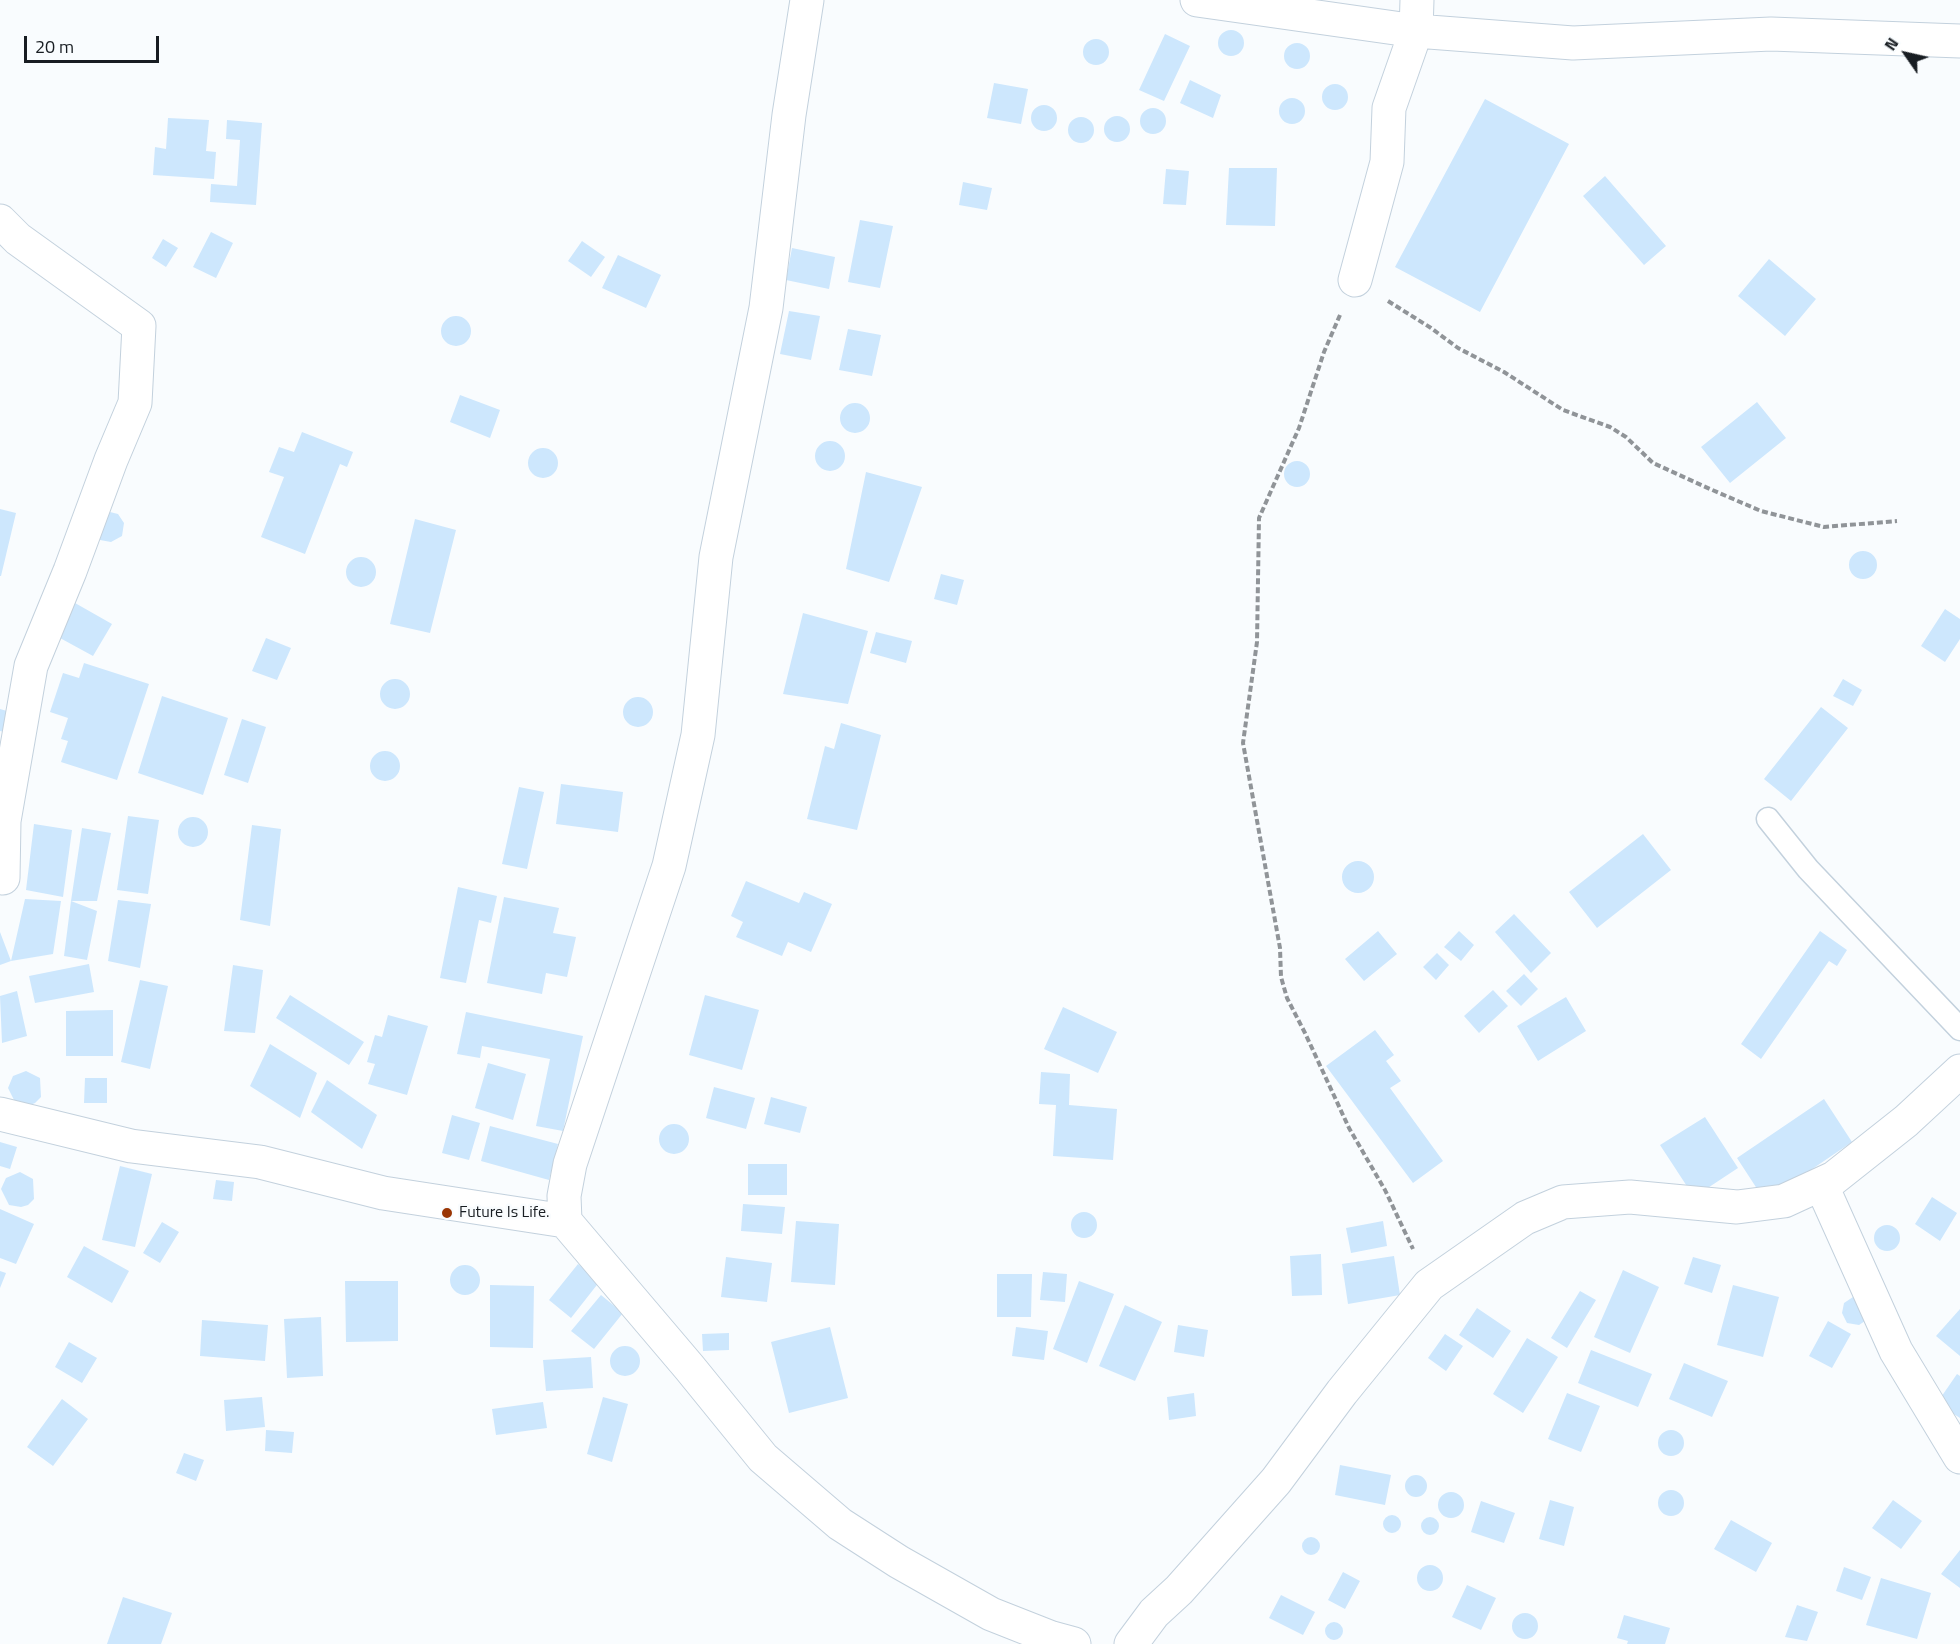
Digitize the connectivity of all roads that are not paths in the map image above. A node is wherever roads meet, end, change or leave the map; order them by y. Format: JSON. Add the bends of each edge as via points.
{"nodes":[{"id":1,"x":807,"y":0,"type":"edge"},
{"id":2,"x":1197,"y":0,"type":"edge"},
{"id":3,"x":1417,"y":15,"type":"edge"},
{"id":4,"x":1960,"y":42,"type":"edge"},
{"id":5,"x":0,"y":221,"type":"edge"},
{"id":6,"x":1355,"y":280,"type":"road end"},
{"id":7,"x":1768,"y":819,"type":"dead end"},
{"id":8,"x":3,"y":878,"type":"dead end"},
{"id":9,"x":1960,"y":1029,"type":"edge"},
{"id":10,"x":1960,"y":1071,"type":"edge"},
{"id":11,"x":0,"y":1114,"type":"edge"},
{"id":12,"x":1821,"y":1184,"type":"junction"},
{"id":13,"x":565,"y":1221,"type":"junction"},
{"id":14,"x":1960,"y":1457,"type":"edge"},
{"id":15,"x":1074,"y":1644,"type":"edge"},
{"id":16,"x":1131,"y":1644,"type":"edge"}],
"edges":[{"from":1,"to":13,"type":"street","via":[[766,308],[716,556],[698,735],[669,866],[570,1164],[564,1196]]},
{"from":2,"to":3,"type":"street"},
{"from":3,"to":4,"type":"street","via":[[1573,43],[1772,34]]},
{"from":3,"to":6,"type":"street","via":[[1389,108],[1387,162]]},
{"from":5,"to":8,"type":"street","via":[[18,239],[139,326],[135,403],[32,666],[4,821]]},
{"from":7,"to":9,"type":"lane","via":[[1808,869]]},
{"from":10,"to":12,"type":"street","via":[[1906,1121]]},
{"from":11,"to":13,"type":"street","via":[[132,1146],[260,1162],[383,1194]]},
{"from":12,"to":14,"type":"street","via":[[1896,1351]]},
{"from":12,"to":16,"type":"street","via":[[1784,1201],[1737,1207],[1630,1197],[1563,1202],[1526,1218],[1430,1285],[1342,1392],[1276,1481],[1154,1613]]},
{"from":13,"to":15,"type":"street","via":[[763,1458],[840,1524],[992,1614]]}]}
